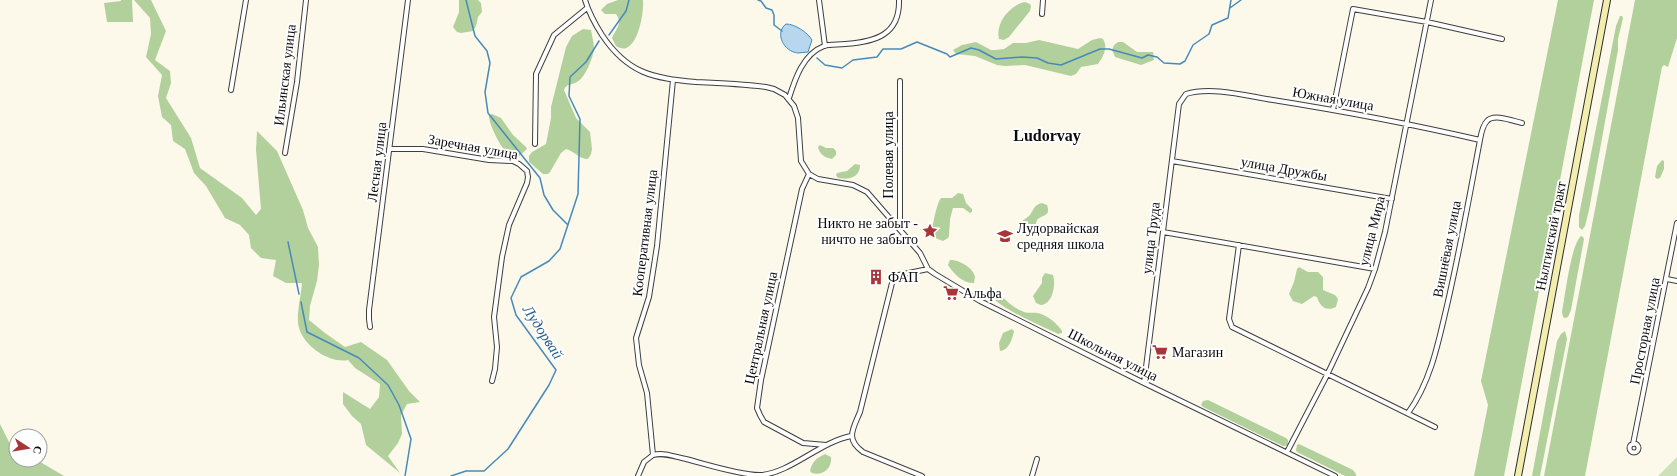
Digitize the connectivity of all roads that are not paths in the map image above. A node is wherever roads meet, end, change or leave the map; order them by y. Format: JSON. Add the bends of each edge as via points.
{"nodes":[{"id":1,"x":246,"y":0,"type":"edge"},
{"id":2,"x":306,"y":0,"type":"edge"},
{"id":3,"x":408,"y":0,"type":"edge"},
{"id":4,"x":584,"y":0,"type":"edge"},
{"id":5,"x":819,"y":0,"type":"edge"},
{"id":6,"x":900,"y":0,"type":"edge"},
{"id":7,"x":1043,"y":0,"type":"edge"},
{"id":8,"x":1432,"y":0,"type":"edge"},
{"id":9,"x":1607,"y":0,"type":"edge"},
{"id":10,"x":587,"y":8,"type":"junction"},
{"id":11,"x":1042,"y":14,"type":"dead end"},
{"id":12,"x":1427,"y":22,"type":"junction"},
{"id":13,"x":1502,"y":39,"type":"dead end"},
{"id":14,"x":824,"y":46,"type":"junction"},
{"id":15,"x":673,"y":80,"type":"junction"},
{"id":16,"x":900,"y":81,"type":"dead end"},
{"id":17,"x":231,"y":90,"type":"dead end"},
{"id":18,"x":1183,"y":97,"type":"joint"},
{"id":19,"x":789,"y":98,"type":"junction"},
{"id":20,"x":1333,"y":110,"type":"junction"},
{"id":21,"x":1522,"y":122,"type":"dead end"},
{"id":22,"x":1407,"y":123,"type":"junction"},
{"id":23,"x":1480,"y":140,"type":"junction"},
{"id":24,"x":534,"y":144,"type":"dead end"},
{"id":25,"x":389,"y":149,"type":"junction"},
{"id":26,"x":285,"y":153,"type":"dead end"},
{"id":27,"x":1172,"y":161,"type":"junction"},
{"id":28,"x":809,"y":174,"type":"junction"},
{"id":29,"x":1392,"y":199,"type":"junction"},
{"id":30,"x":1677,"y":223,"type":"edge"},
{"id":31,"x":900,"y":229,"type":"junction"},
{"id":32,"x":1163,"y":232,"type":"junction"},
{"id":33,"x":1239,"y":245,"type":"junction"},
{"id":34,"x":928,"y":269,"type":"junction"},
{"id":35,"x":1375,"y":269,"type":"junction"},
{"id":36,"x":1666,"y":279,"type":"junction"},
{"id":37,"x":1677,"y":281,"type":"edge"},
{"id":38,"x":370,"y":327,"type":"dead end"},
{"id":39,"x":1327,"y":375,"type":"junction"},
{"id":40,"x":492,"y":381,"type":"dead end"},
{"id":41,"x":1144,"y":383,"type":"junction"},
{"id":42,"x":1408,"y":413,"type":"junction"},
{"id":43,"x":1435,"y":427,"type":"dead end"},
{"id":44,"x":852,"y":436,"type":"junction"},
{"id":45,"x":1633,"y":444,"type":"dead end"},
{"id":46,"x":826,"y":445,"type":"junction"},
{"id":47,"x":1287,"y":452,"type":"junction"},
{"id":48,"x":653,"y":455,"type":"junction"},
{"id":49,"x":1037,"y":459,"type":"dead end"},
{"id":50,"x":638,"y":476,"type":"edge"},
{"id":51,"x":922,"y":476,"type":"edge"},
{"id":52,"x":1032,"y":476,"type":"edge"},
{"id":53,"x":1335,"y":476,"type":"edge"},
{"id":54,"x":1518,"y":476,"type":"edge"}],
"edges":[{"from":1,"to":17,"type":"street"},
{"from":2,"to":26,"type":"street","name":"Ильинская улица","via":[[298,75]]},
{"from":3,"to":25,"type":"street","name":"Лесная улица"},
{"from":4,"to":10,"type":"street"},
{"from":5,"to":14,"type":"street"},
{"from":6,"to":14,"type":"street","via":[[898,17],[892,29],[879,38]]},
{"from":7,"to":11,"type":"street"},
{"from":8,"to":12,"type":"street","name":"улица Мира"},
{"from":9,"to":54,"type":"main road","name":"Нылгинский тракт"},
{"from":10,"to":15,"type":"street","via":[[607,42],[634,68],[652,76]]},
{"from":10,"to":24,"type":"street","name":"Заречная улица","via":[[554,35],[536,74]]},
{"from":12,"to":13,"type":"street"},
{"from":12,"to":20,"type":"street","via":[[1353,9]]},
{"from":12,"to":22,"type":"street","name":"улица Мира"},
{"from":14,"to":19,"type":"street","via":[[801,67]]},
{"from":15,"to":19,"type":"street","via":[[766,88]]},
{"from":15,"to":48,"type":"street","name":"Кооперативная улица","via":[[657,246],[649,297],[636,338],[639,365],[647,393]]},
{"from":16,"to":31,"type":"street","name":"Полевая улица"},
{"from":18,"to":20,"type":"street","name":"Южная улица","via":[[1202,91]]},
{"from":18,"to":27,"type":"street","name":"улица Труда","via":[[1179,104]]},
{"from":19,"to":28,"type":"street","via":[[797,112],[802,161]]},
{"from":20,"to":22,"type":"street","name":"Южная улица"},
{"from":21,"to":23,"type":"street","name":"Вишнёвая улица","via":[[1490,118],[1484,125]]},
{"from":22,"to":23,"type":"street","name":"Южная улица"},
{"from":22,"to":29,"type":"street","name":"улица Мира"},
{"from":23,"to":42,"type":"street","name":"Вишнёвая улица","via":[[1460,249],[1436,352],[1420,397]]},
{"from":25,"to":38,"type":"street","name":"Лесная улица","via":[[369,310]]},
{"from":25,"to":40,"type":"street","name":"Заречная улица","via":[[423,149],[513,162],[527,170],[527,183],[509,225],[502,257],[494,317],[497,347]]},
{"from":27,"to":29,"type":"street","name":"улица Дружбы"},
{"from":27,"to":32,"type":"street","name":"улица Труда"},
{"from":28,"to":31,"type":"street","via":[[818,179],[863,189]]},
{"from":28,"to":46,"type":"street","name":"Центральная улица","via":[[802,189],[757,408],[764,422],[773,427],[803,443]]},
{"from":29,"to":35,"type":"street","name":"улица Мира"},
{"from":30,"to":36,"type":"street","name":"Просторная улица"},
{"from":31,"to":34,"type":"street","via":[[920,253]]},
{"from":32,"to":33,"type":"street"},
{"from":32,"to":41,"type":"street","name":"улица Труда"},
{"from":33,"to":35,"type":"street"},
{"from":33,"to":39,"type":"street","via":[[1229,320],[1232,327]]},
{"from":34,"to":41,"type":"street","name":"Школьная улица","via":[[980,301]]},
{"from":34,"to":44,"type":"street","via":[[899,275],[892,283],[860,412],[852,428]]},
{"from":35,"to":39,"type":"street","name":"улица Мира"},
{"from":36,"to":37,"type":"street"},
{"from":36,"to":45,"type":"street","name":"Просторная улица"},
{"from":39,"to":42,"type":"street"},
{"from":39,"to":47,"type":"street","name":"улица Мира"},
{"from":41,"to":47,"type":"street","name":"Школьная улица"},
{"from":42,"to":43,"type":"street"},
{"from":44,"to":46,"type":"street"},
{"from":44,"to":51,"type":"street","via":[[857,448],[863,452]]},
{"from":46,"to":48,"type":"street","via":[[785,467],[761,475],[665,454]]},
{"from":47,"to":53,"type":"street","name":"Школьная улица"},
{"from":48,"to":50,"type":"street","via":[[644,462]]},
{"from":49,"to":52,"type":"street"}]}
